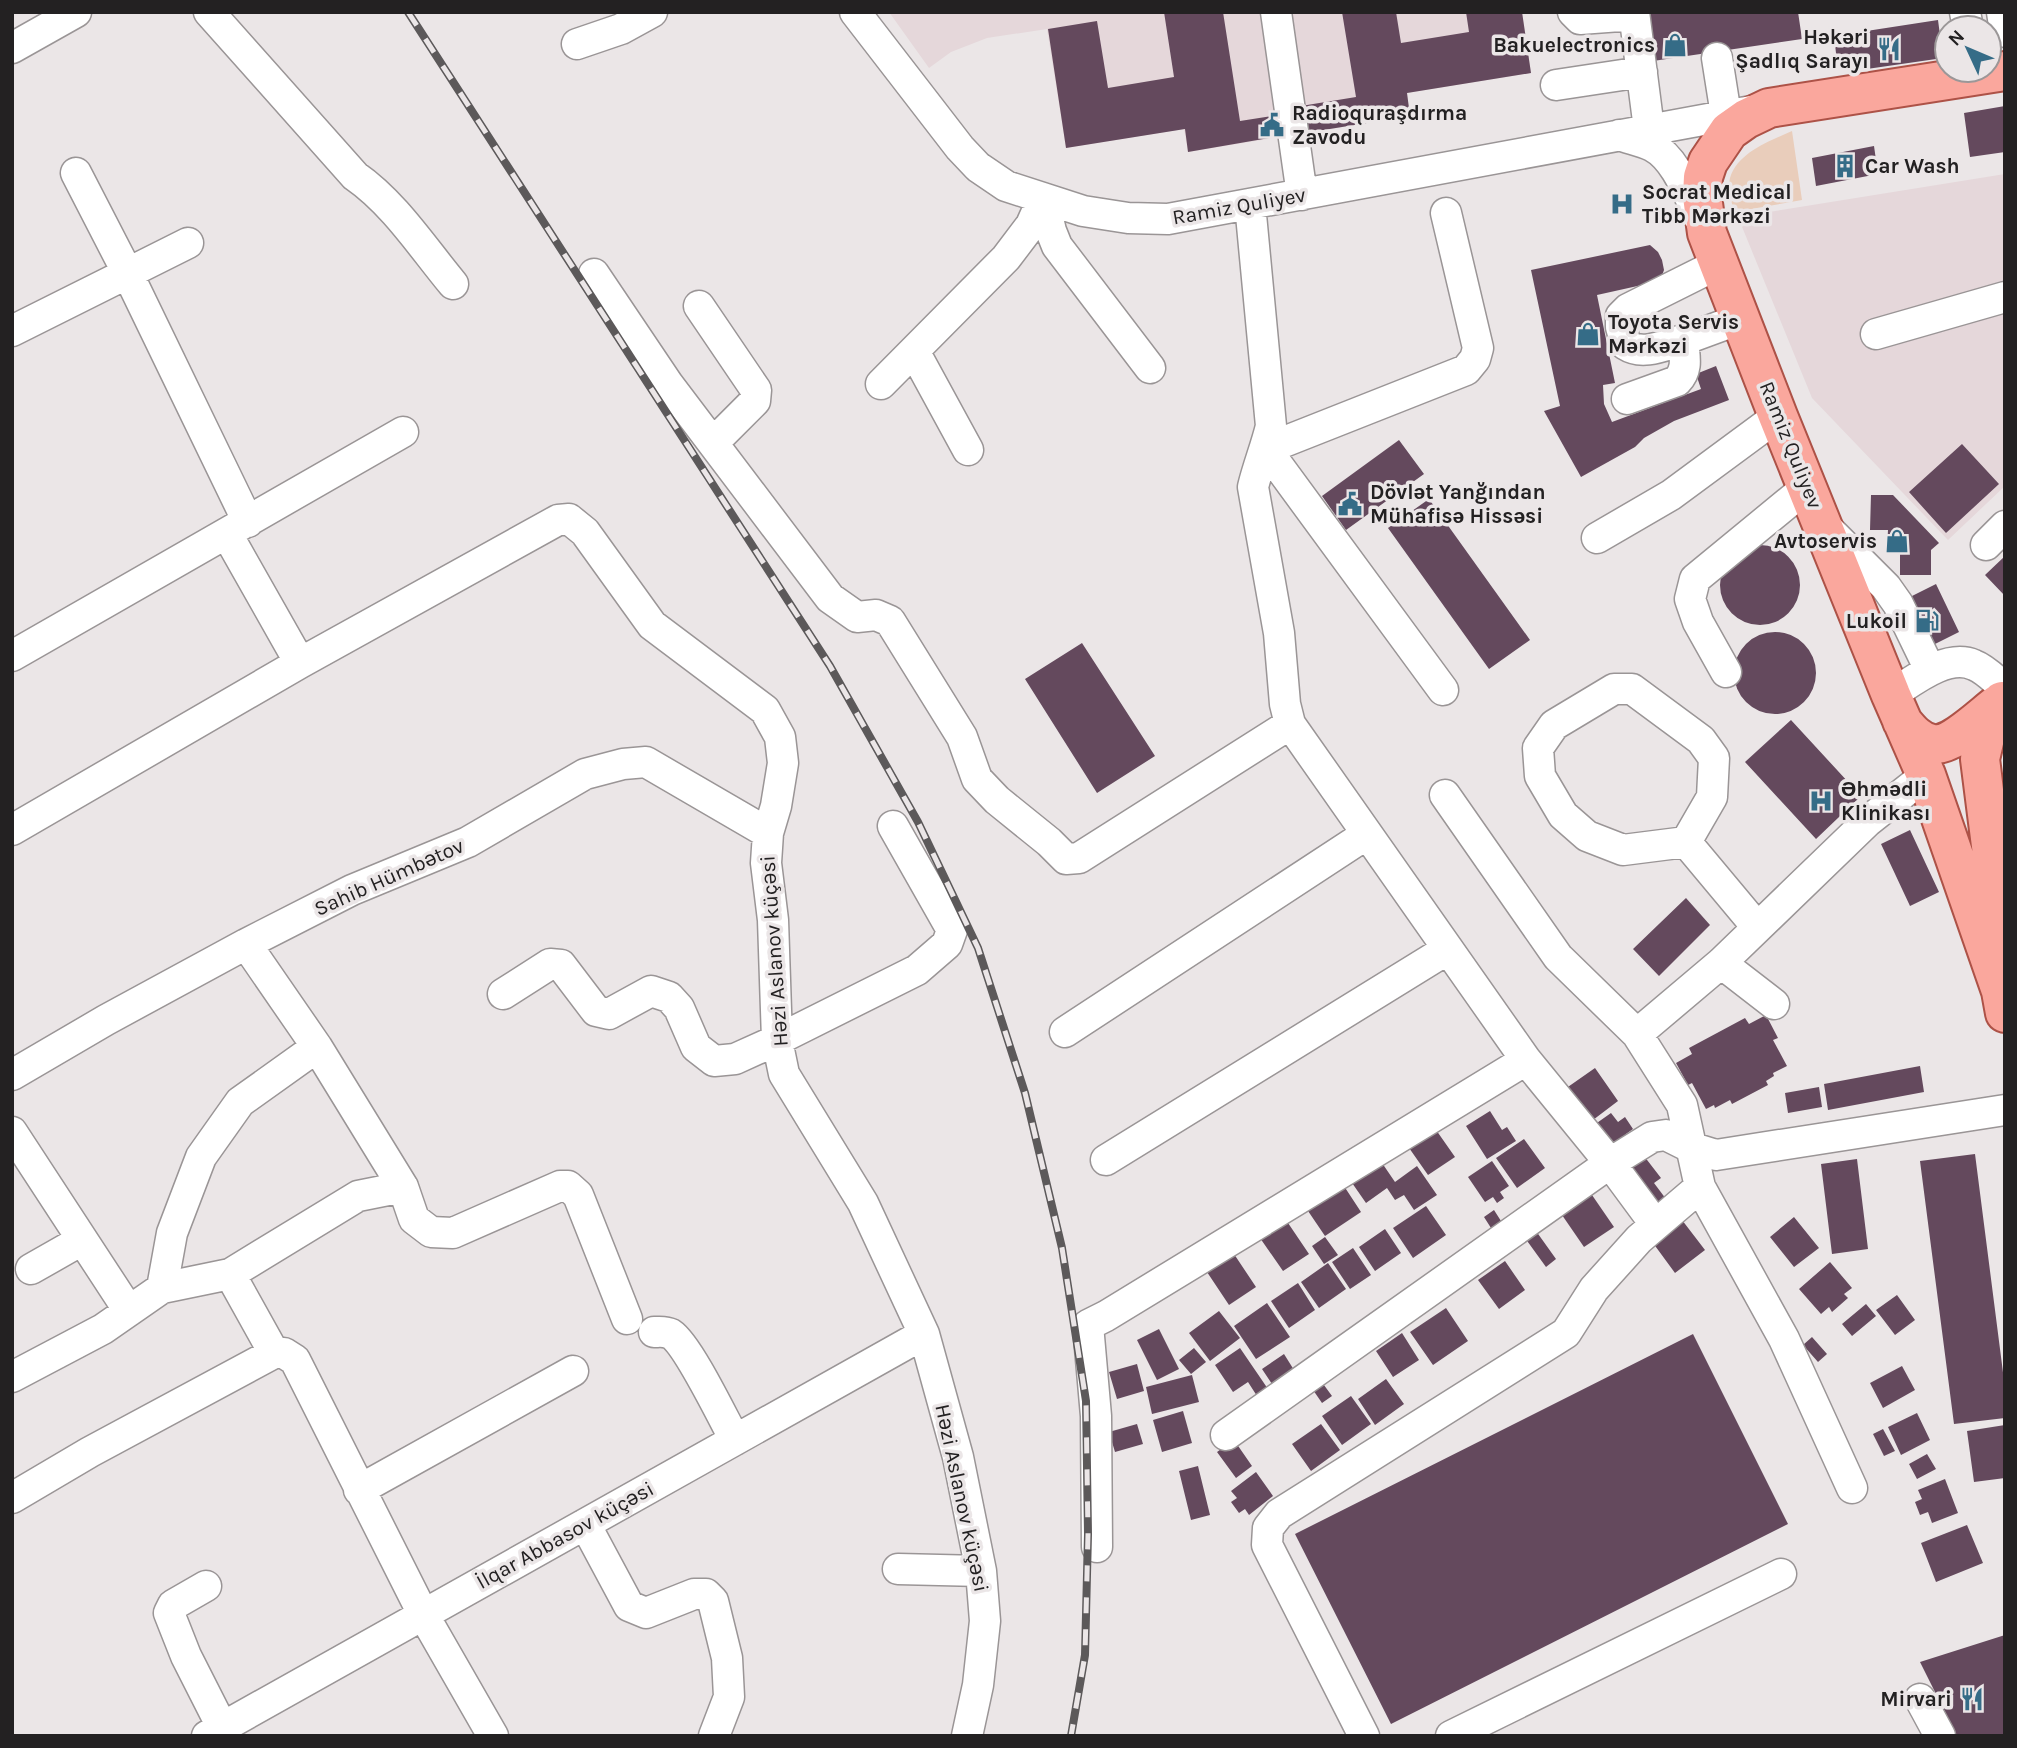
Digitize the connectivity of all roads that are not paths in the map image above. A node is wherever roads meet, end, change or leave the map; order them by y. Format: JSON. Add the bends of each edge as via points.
{"nodes":[{"id":1,"x":76,"y":12,"type":"edge"},
{"id":2,"x":209,"y":12,"type":"edge"},
{"id":3,"x":652,"y":12,"type":"edge"},
{"id":4,"x":855,"y":12,"type":"edge"},
{"id":5,"x":1276,"y":12,"type":"edge"},
{"id":6,"x":1573,"y":12,"type":"edge"},
{"id":7,"x":2001,"y":12,"type":"edge"},
{"id":8,"x":1634,"y":14,"type":"edge"},
{"id":9,"x":2005,"y":32,"type":"edge"},
{"id":10,"x":577,"y":44,"type":"dead end"},
{"id":11,"x":12,"y":48,"type":"edge"},
{"id":12,"x":1717,"y":58,"type":"dead end"},
{"id":13,"x":1642,"y":72,"type":"junction"},
{"id":14,"x":1933,"y":81,"type":"edge"},
{"id":15,"x":1556,"y":85,"type":"dead end"},
{"id":16,"x":1769,"y":108,"type":"junction"},
{"id":17,"x":1726,"y":115,"type":"junction"},
{"id":18,"x":1649,"y":129,"type":"junction"},
{"id":19,"x":1619,"y":135,"type":"junction"},
{"id":20,"x":76,"y":173,"type":"dead end"},
{"id":21,"x":1302,"y":195,"type":"junction"},
{"id":22,"x":1043,"y":198,"type":"junction"},
{"id":23,"x":1250,"y":204,"type":"junction"},
{"id":24,"x":1446,"y":213,"type":"dead end"},
{"id":25,"x":188,"y":243,"type":"dead end"},
{"id":26,"x":1712,"y":248,"type":"junction"},
{"id":27,"x":128,"y":272,"type":"junction"},
{"id":28,"x":594,"y":274,"type":"dead end"},
{"id":29,"x":453,"y":284,"type":"dead end"},
{"id":30,"x":2005,"y":297,"type":"edge"},
{"id":31,"x":699,"y":306,"type":"dead end"},
{"id":32,"x":1740,"y":318,"type":"junction"},
{"id":33,"x":12,"y":331,"type":"edge"},
{"id":34,"x":1876,"y":334,"type":"dead end"},
{"id":35,"x":1683,"y":340,"type":"junction"},
{"id":36,"x":914,"y":351,"type":"junction"},
{"id":37,"x":1150,"y":368,"type":"dead end"},
{"id":38,"x":881,"y":384,"type":"dead end"},
{"id":39,"x":1627,"y":399,"type":"dead end"},
{"id":40,"x":1778,"y":416,"type":"junction"},
{"id":41,"x":403,"y":432,"type":"dead end"},
{"id":42,"x":713,"y":443,"type":"junction"},
{"id":43,"x":1266,"y":449,"type":"junction"},
{"id":44,"x":968,"y":450,"type":"dead end"},
{"id":45,"x":1807,"y":487,"type":"junction"},
{"id":46,"x":1822,"y":524,"type":"junction"},
{"id":47,"x":238,"y":528,"type":"junction"},
{"id":48,"x":1597,"y":538,"type":"dead end"},
{"id":49,"x":12,"y":656,"type":"edge"},
{"id":50,"x":300,"y":663,"type":"junction"},
{"id":51,"x":1930,"y":670,"type":"junction"},
{"id":52,"x":1726,"y":671,"type":"dead end"},
{"id":53,"x":1443,"y":690,"type":"dead end"},
{"id":54,"x":2004,"y":696,"type":"edge"},
{"id":55,"x":1896,"y":708,"type":"junction"},
{"id":56,"x":1290,"y":724,"type":"junction"},
{"id":57,"x":1926,"y":775,"type":"junction"},
{"id":58,"x":1445,"y":795,"type":"dead end"},
{"id":59,"x":893,"y":826,"type":"dead end"},
{"id":60,"x":12,"y":830,"type":"edge"},
{"id":61,"x":768,"y":833,"type":"junction"},
{"id":62,"x":1367,"y":834,"type":"junction"},
{"id":63,"x":1686,"y":842,"type":"junction"},
{"id":64,"x":2000,"y":884,"type":"edge"},
{"id":65,"x":1757,"y":927,"type":"junction"},
{"id":66,"x":246,"y":944,"type":"junction"},
{"id":67,"x":1448,"y":949,"type":"junction"},
{"id":68,"x":1721,"y":963,"type":"junction"},
{"id":69,"x":503,"y":994,"type":"dead end"},
{"id":70,"x":2003,"y":998,"type":"edge"},
{"id":71,"x":1774,"y":1004,"type":"dead end"},
{"id":72,"x":1065,"y":1032,"type":"dead end"},
{"id":73,"x":1637,"y":1034,"type":"junction"},
{"id":74,"x":776,"y":1040,"type":"junction"},
{"id":75,"x":317,"y":1048,"type":"junction"},
{"id":76,"x":1526,"y":1060,"type":"junction"},
{"id":77,"x":12,"y":1075,"type":"edge"},
{"id":78,"x":2005,"y":1110,"type":"edge"},
{"id":79,"x":12,"y":1132,"type":"edge"},
{"id":80,"x":1690,"y":1147,"type":"junction"},
{"id":81,"x":1106,"y":1160,"type":"dead end"},
{"id":82,"x":1610,"y":1163,"type":"junction"},
{"id":83,"x":402,"y":1187,"type":"junction"},
{"id":84,"x":1699,"y":1187,"type":"junction"},
{"id":85,"x":1655,"y":1224,"type":"junction"},
{"id":86,"x":82,"y":1240,"type":"junction"},
{"id":87,"x":31,"y":1269,"type":"dead end"},
{"id":88,"x":230,"y":1274,"type":"junction"},
{"id":89,"x":162,"y":1288,"type":"junction"},
{"id":90,"x":129,"y":1311,"type":"junction"},
{"id":91,"x":626,"y":1319,"type":"dead end"},
{"id":92,"x":654,"y":1332,"type":"dead end"},
{"id":93,"x":924,"y":1334,"type":"junction"},
{"id":94,"x":274,"y":1353,"type":"junction"},
{"id":95,"x":573,"y":1371,"type":"dead end"},
{"id":96,"x":12,"y":1377,"type":"edge"},
{"id":97,"x":1226,"y":1435,"type":"dead end"},
{"id":98,"x":735,"y":1440,"type":"junction"},
{"id":99,"x":1852,"y":1488,"type":"dead end"},
{"id":100,"x":359,"y":1490,"type":"junction"},
{"id":101,"x":12,"y":1498,"type":"edge"},
{"id":102,"x":585,"y":1524,"type":"junction"},
{"id":103,"x":1097,"y":1548,"type":"dead end"},
{"id":104,"x":898,"y":1569,"type":"dead end"},
{"id":105,"x":981,"y":1571,"type":"junction"},
{"id":106,"x":1782,"y":1574,"type":"dead end"},
{"id":107,"x":206,"y":1586,"type":"dead end"},
{"id":108,"x":423,"y":1615,"type":"junction"},
{"id":109,"x":1920,"y":1699,"type":"dead end"},
{"id":110,"x":214,"y":1731,"type":"edge"},
{"id":111,"x":493,"y":1736,"type":"edge"},
{"id":112,"x":714,"y":1736,"type":"edge"},
{"id":113,"x":967,"y":1736,"type":"edge"},
{"id":114,"x":1364,"y":1736,"type":"edge"},
{"id":115,"x":1451,"y":1736,"type":"edge"},
{"id":116,"x":1940,"y":1736,"type":"edge"}],
"edges":[{"from":1,"to":11,"type":"street"},
{"from":2,"to":29,"type":"street"},
{"from":3,"to":10,"type":"street"},
{"from":4,"to":22,"type":"street","name":"Ramiz Quliyev","via":[[978,167],[1006,186]]},
{"from":5,"to":21,"type":"street"},
{"from":6,"to":8,"type":"street","via":[[1580,19]]},
{"from":7,"to":9,"type":"street"},
{"from":8,"to":13,"type":"street"},
{"from":12,"to":17,"type":"street"},
{"from":13,"to":15,"type":"street"},
{"from":13,"to":18,"type":"street"},
{"from":14,"to":16,"type":"main road","name":"Ramiz Quliyev"},
{"from":16,"to":17,"type":"street","name":"Ramiz Quliyev"},
{"from":16,"to":26,"type":"main road","name":"Ramiz Quliyev","via":[[1728,131],[1708,162],[1702,196]]},
{"from":17,"to":18,"type":"street","name":"Ramiz Quliyev"},
{"from":18,"to":19,"type":"street","name":"Ramiz Quliyev"},
{"from":19,"to":21,"type":"street","name":"Ramiz Quliyev"},
{"from":19,"to":26,"type":"street","via":[[1651,145],[1667,158]]},
{"from":20,"to":27,"type":"street"},
{"from":21,"to":23,"type":"street","name":"Ramiz Quliyev"},
{"from":22,"to":23,"type":"street","name":"Ramiz Quliyev","via":[[1083,211],[1155,219]]},
{"from":22,"to":36,"type":"street","via":[[1031,225],[1006,258]]},
{"from":22,"to":37,"type":"street","via":[[1058,246]]},
{"from":23,"to":43,"type":"street","via":[[1271,426]]},
{"from":24,"to":43,"type":"street","via":[[1478,348],[1475,359],[1466,370]]},
{"from":25,"to":27,"type":"street"},
{"from":26,"to":32,"type":"main road","name":"Ramiz Quliyev"},
{"from":26,"to":35,"type":"street","via":[[1621,316],[1626,345],[1633,349],[1643,351]]},
{"from":27,"to":33,"type":"street"},
{"from":27,"to":47,"type":"street"},
{"from":28,"to":42,"type":"street"},
{"from":30,"to":34,"type":"street"},
{"from":31,"to":42,"type":"street","via":[[756,390],[755,401]]},
{"from":32,"to":35,"type":"street"},
{"from":32,"to":40,"type":"main road","name":"Ramiz Quliyev"},
{"from":35,"to":39,"type":"street","via":[[1683,375]]},
{"from":36,"to":38,"type":"street"},
{"from":36,"to":44,"type":"street"},
{"from":40,"to":45,"type":"main road","name":"Ramiz Quliyev"},
{"from":40,"to":48,"type":"street","via":[[1671,495]]},
{"from":41,"to":47,"type":"street"},
{"from":42,"to":56,"type":"street","via":[[831,598],[858,617],[876,615],[890,621],[962,737],[977,779],[1066,859],[1079,858]]},
{"from":43,"to":53,"type":"street"},
{"from":43,"to":56,"type":"street","via":[[1253,487]]},
{"from":45,"to":46,"type":"main road","name":"Ramiz Quliyev"},
{"from":45,"to":52,"type":"street","via":[[1695,579],[1690,599]]},
{"from":46,"to":51,"type":"street","via":[[1886,587]]},
{"from":46,"to":55,"type":"main road","name":"Ramiz Quliyev"},
{"from":47,"to":49,"type":"street"},
{"from":47,"to":50,"type":"street"},
{"from":50,"to":60,"type":"street"},
{"from":50,"to":61,"type":"street","name":"Həzi Aslanov küçəsi","via":[[558,520],[569,519],[585,532],[652,625],[765,710],[780,737],[783,763]]},
{"from":51,"to":54,"type":"street","via":[[1960,661],[1976,665]]},
{"from":51,"to":55,"type":"street"},
{"from":54,"to":55,"type":"main road","via":[[1957,736],[1934,745],[1914,735]]},
{"from":54,"to":57,"type":"main road"},
{"from":54,"to":64,"type":"main road","via":[[1988,725],[1980,760]]},
{"from":55,"to":57,"type":"main road","name":"Ramiz Quliyev"},
{"from":56,"to":62,"type":"street"},
{"from":57,"to":65,"type":"street","via":[[1868,821]]},
{"from":57,"to":70,"type":"main road","name":"Ramiz Quliyev"},
{"from":58,"to":73,"type":"street","via":[[1558,957]]},
{"from":59,"to":74,"type":"street","via":[[953,930],[947,944],[917,970]]},
{"from":61,"to":66,"type":"street","name":"Sahib Hümbətov","via":[[646,762],[623,764],[585,774],[468,842],[352,890]]},
{"from":61,"to":74,"type":"street","name":"Həzi Aslanov küçəsi"},
{"from":62,"to":67,"type":"street"},
{"from":62,"to":72,"type":"street"},
{"from":63,"to":63,"type":"street","via":[[1712,797],[1714,758],[1700,740],[1632,689],[1614,689],[1554,725],[1538,748],[1540,776],[1563,815],[1587,836],[1623,850]]},
{"from":63,"to":65,"type":"street"},
{"from":64,"to":70,"type":"main road"},
{"from":65,"to":68,"type":"street"},
{"from":66,"to":75,"type":"street"},
{"from":66,"to":77,"type":"street","name":"Sahib Hümbətov"},
{"from":67,"to":76,"type":"street"},
{"from":67,"to":81,"type":"street"},
{"from":68,"to":71,"type":"street"},
{"from":68,"to":73,"type":"street"},
{"from":69,"to":74,"type":"street","via":[[550,964],[561,965],[596,1011],[609,1014],[652,991],[669,997],[679,1007],[696,1047],[715,1061],[735,1059]]},
{"from":73,"to":80,"type":"street","via":[[1682,1105]]},
{"from":74,"to":93,"type":"street","name":"Həzi Aslanov küçəsi","via":[[784,1074],[863,1203]]},
{"from":75,"to":83,"type":"street"},
{"from":75,"to":89,"type":"street","via":[[240,1102],[201,1157],[172,1233]]},
{"from":76,"to":82,"type":"street"},
{"from":76,"to":103,"type":"street","via":[[1088,1325],[1096,1416]]},
{"from":78,"to":80,"type":"street","via":[[1737,1153],[1716,1155]]},
{"from":79,"to":86,"type":"street"},
{"from":80,"to":82,"type":"street","via":[[1666,1135],[1652,1137]]},
{"from":80,"to":84,"type":"street"},
{"from":82,"to":85,"type":"street"},
{"from":82,"to":97,"type":"street"},
{"from":83,"to":88,"type":"street","via":[[358,1196]]},
{"from":83,"to":91,"type":"street","via":[[414,1219],[431,1232],[453,1233],[568,1186],[578,1195]]},
{"from":84,"to":85,"type":"street"},
{"from":84,"to":99,"type":"street","via":[[1784,1339]]},
{"from":85,"to":114,"type":"street","via":[[1594,1289],[1566,1333],[1279,1514],[1268,1528],[1267,1545]]},
{"from":86,"to":87,"type":"street"},
{"from":86,"to":90,"type":"street"},
{"from":88,"to":89,"type":"street"},
{"from":88,"to":94,"type":"street"},
{"from":89,"to":90,"type":"street"},
{"from":90,"to":96,"type":"street"},
{"from":92,"to":98,"type":"street","via":[[670,1334],[685,1349]]},
{"from":93,"to":98,"type":"street","name":"İlqar Abbasov küçəsi"},
{"from":93,"to":105,"type":"street","name":"Həzi Aslanov küçəsi","via":[[958,1457]]},
{"from":94,"to":100,"type":"street","via":[[295,1360]]},
{"from":94,"to":101,"type":"street"},
{"from":95,"to":100,"type":"street"},
{"from":98,"to":102,"type":"street","name":"İlqar Abbasov küçəsi"},
{"from":100,"to":108,"type":"street"},
{"from":102,"to":108,"type":"street","name":"İlqar Abbasov küçəsi"},
{"from":102,"to":112,"type":"street","via":[[629,1606],[646,1613],[694,1594],[706,1594],[713,1601],[727,1658],[729,1696]]},
{"from":104,"to":105,"type":"street"},
{"from":105,"to":113,"type":"street","name":"Həzi Aslanov küçəsi","via":[[985,1621]]},
{"from":106,"to":115,"type":"street"},
{"from":107,"to":110,"type":"street","via":[[173,1605],[169,1613]]},
{"from":108,"to":110,"type":"street","name":"İlqar Abbasov küçəsi"},
{"from":108,"to":111,"type":"street"},
{"from":109,"to":116,"type":"street"}]}
